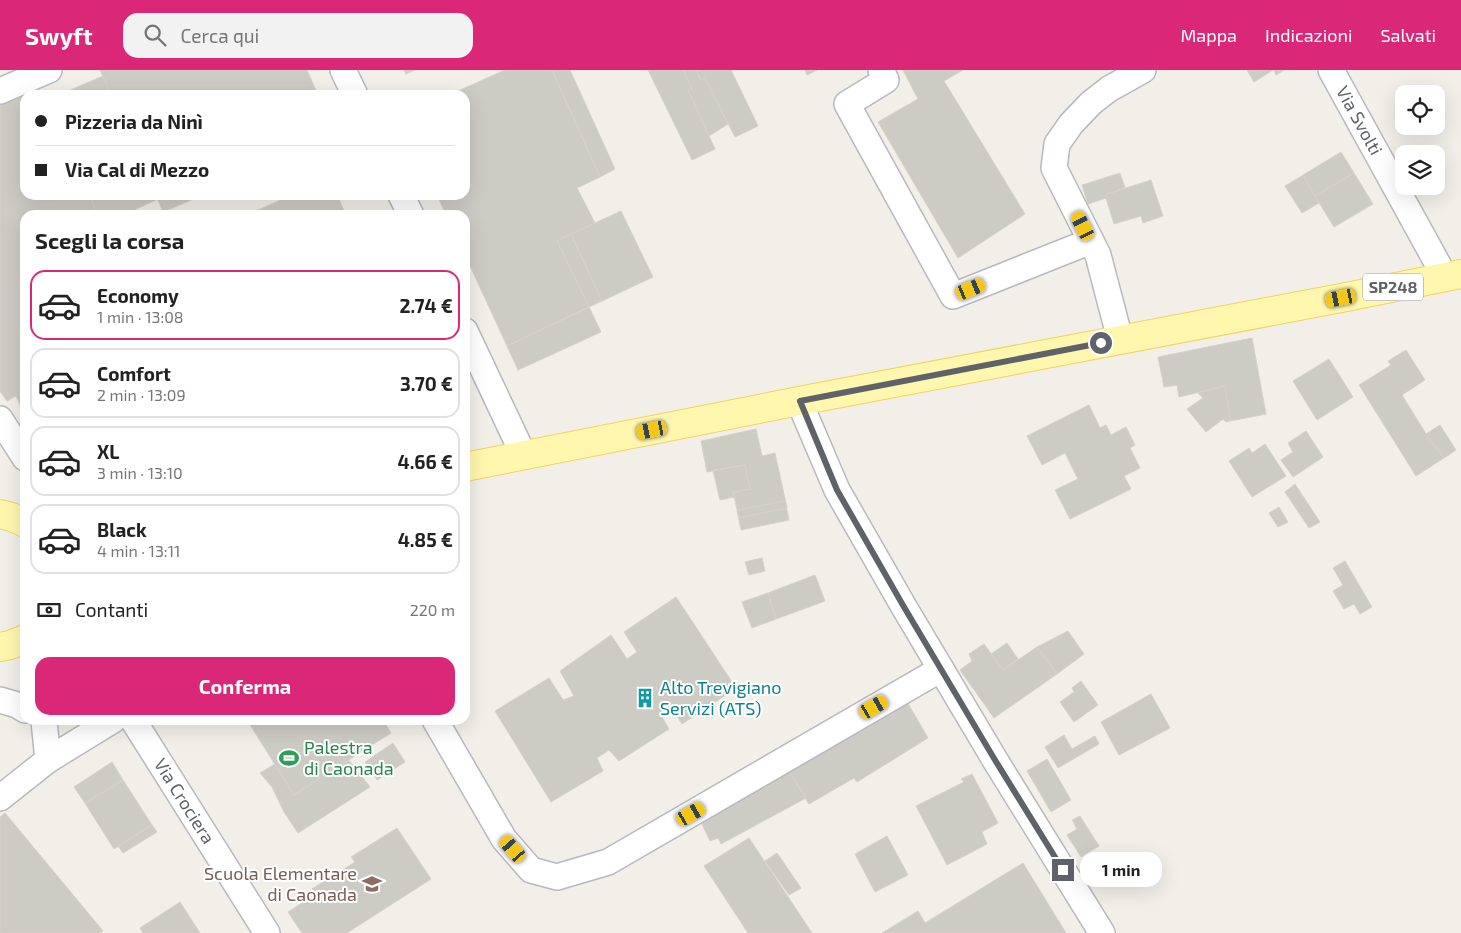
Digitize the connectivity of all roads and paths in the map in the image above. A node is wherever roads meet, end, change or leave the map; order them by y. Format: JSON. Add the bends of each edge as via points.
{"nodes":[{"id":1,"x":49,"y":70,"type":"edge"},
{"id":2,"x":343,"y":70,"type":"edge"},
{"id":3,"x":881,"y":70,"type":"edge"},
{"id":4,"x":1143,"y":70,"type":"edge"},
{"id":5,"x":1331,"y":70,"type":"edge"},
{"id":6,"x":353,"y":90,"type":"edge"},
{"id":7,"x":0,"y":91,"type":"edge"},
{"id":8,"x":1091,"y":241,"type":"junction"},
{"id":9,"x":1453,"y":275,"type":"edge"},
{"id":10,"x":1120,"y":339,"type":"junction"},
{"id":11,"x":470,"y":342,"type":"edge"},
{"id":12,"x":800,"y":401,"type":"junction"},
{"id":13,"x":0,"y":419,"type":"edge"},
{"id":14,"x":20,"y":450,"type":"edge"},
{"id":15,"x":524,"y":456,"type":"junction"},
{"id":16,"x":470,"y":466,"type":"edge"},
{"id":17,"x":0,"y":500,"type":"edge"},
{"id":18,"x":16,"y":520,"type":"edge"},
{"id":19,"x":20,"y":641,"type":"edge"},
{"id":20,"x":0,"y":647,"type":"edge"},
{"id":21,"x":941,"y":669,"type":"junction"},
{"id":22,"x":32,"y":725,"type":"edge"},
{"id":23,"x":106,"y":725,"type":"edge"},
{"id":24,"x":136,"y":725,"type":"edge"},
{"id":25,"x":438,"y":725,"type":"edge"},
{"id":26,"x":48,"y":760,"type":"junction"},
{"id":27,"x":0,"y":798,"type":"edge"},
{"id":28,"x":268,"y":933,"type":"edge"},
{"id":29,"x":1102,"y":933,"type":"edge"}],
"edges":[{"from":1,"to":7,"type":"street"},
{"from":2,"to":6,"type":"street"},
{"from":3,"to":8,"type":"street","via":[[886,80],[847,104],[953,296]]},
{"from":4,"to":8,"type":"street","via":[[1091,103],[1058,144],[1054,168]]},
{"from":5,"to":9,"type":"street","name":"Via Svolti"},
{"from":8,"to":10,"type":"street","via":[[1098,255]]},
{"from":9,"to":10,"type":"main road","number":"SP248"},
{"from":10,"to":12,"type":"main road","number":"SP248"},
{"from":11,"to":15,"type":"street"},
{"from":12,"to":15,"type":"main road","number":"SP248"},
{"from":12,"to":21,"type":"street","via":[[837,490]]},
{"from":13,"to":14,"type":"street"},
{"from":15,"to":16,"type":"main road","number":"SP248"},
{"from":17,"to":18,"type":"street"},
{"from":19,"to":20,"type":"main road"},
{"from":21,"to":25,"type":"street","via":[[608,862],[557,877],[531,870],[504,839]]},
{"from":21,"to":29,"type":"street"},
{"from":22,"to":26,"type":"street"},
{"from":23,"to":26,"type":"street"},
{"from":24,"to":28,"type":"street","name":"Via Crociera"},
{"from":26,"to":27,"type":"street"}]}
